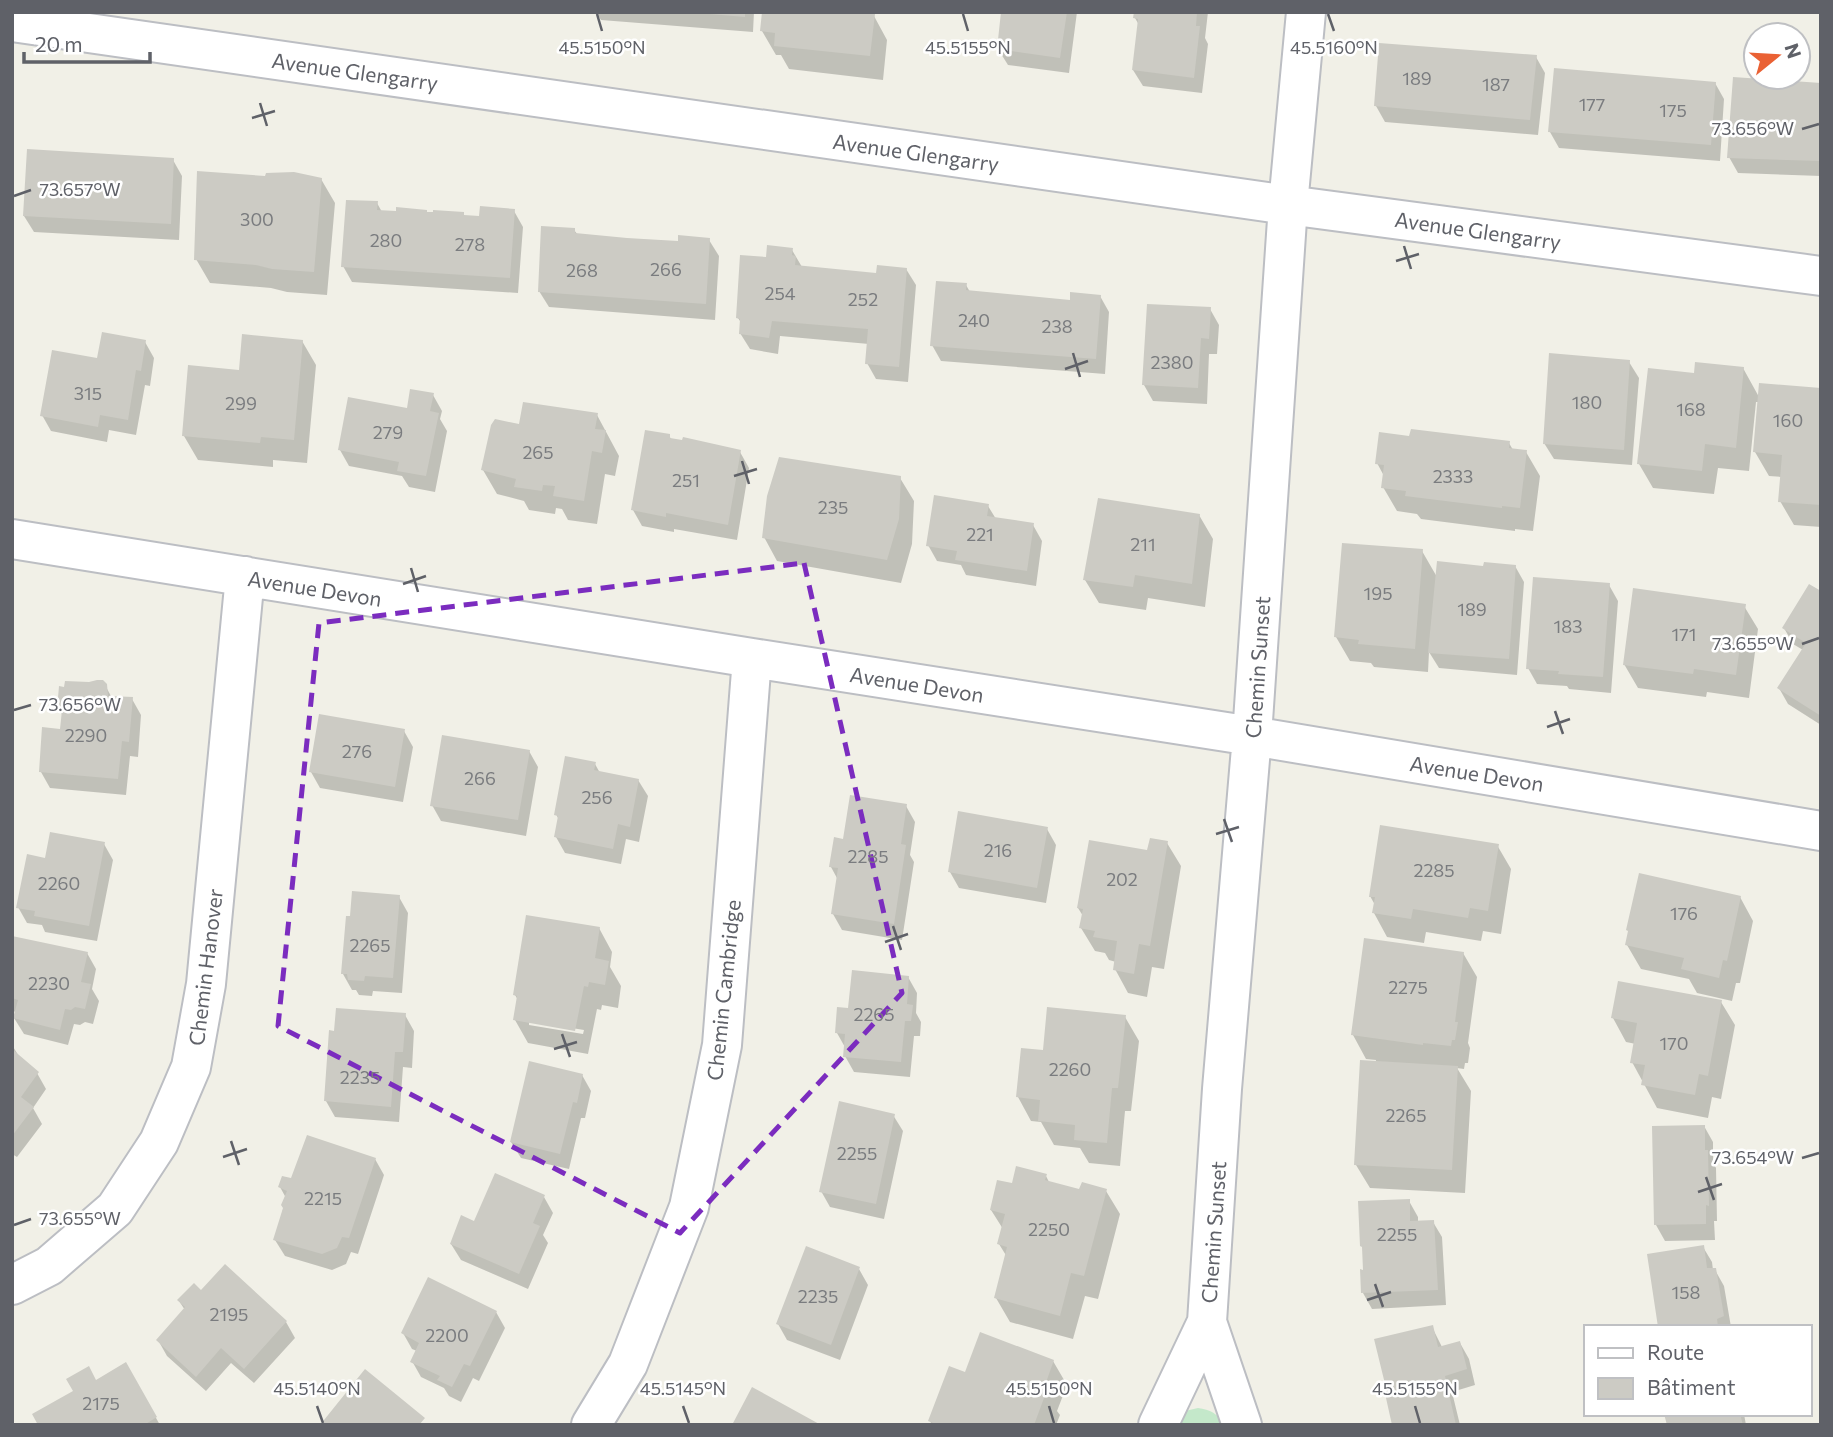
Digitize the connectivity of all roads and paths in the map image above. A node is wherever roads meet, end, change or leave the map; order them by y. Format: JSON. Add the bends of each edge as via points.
{"nodes":[{"id":1,"x":1306,"y":12,"type":"edge"},
{"id":2,"x":12,"y":22,"type":"edge"},
{"id":3,"x":1288,"y":205,"type":"junction"},
{"id":4,"x":1821,"y":276,"type":"edge"},
{"id":5,"x":12,"y":539,"type":"edge"},
{"id":6,"x":245,"y":576,"type":"junction"},
{"id":7,"x":752,"y":658,"type":"junction"},
{"id":8,"x":1252,"y":736,"type":"junction"},
{"id":9,"x":1821,"y":831,"type":"edge"},
{"id":10,"x":12,"y":1286,"type":"edge"},
{"id":11,"x":1207,"y":1322,"type":"junction"},
{"id":12,"x":591,"y":1425,"type":"edge"},
{"id":13,"x":1158,"y":1425,"type":"edge"},
{"id":14,"x":1242,"y":1425,"type":"edge"}],
"edges":[{"from":1,"to":3,"type":"street","name":"Chemin Sunset"},
{"from":2,"to":3,"type":"street","name":"Avenue Glengarry"},
{"from":3,"to":4,"type":"street","name":"Avenue Glengarry"},
{"from":3,"to":8,"type":"street","name":"Chemin Sunset"},
{"from":5,"to":6,"type":"street","name":"Avenue Devon"},
{"from":6,"to":7,"type":"street","name":"Avenue Devon"},
{"from":6,"to":10,"type":"street","name":"Chemin Hanover","via":[[206,984],[191,1068],[159,1142],[115,1209],[49,1266]]},
{"from":7,"to":8,"type":"street","name":"Avenue Devon"},
{"from":7,"to":12,"type":"street","name":"Chemin Cambridge","via":[[722,1045],[689,1207],[628,1364]]},
{"from":8,"to":9,"type":"street","name":"Avenue Devon"},
{"from":8,"to":11,"type":"street","name":"Chemin Sunset"},
{"from":11,"to":13,"type":"street","name":"Chemin Sunset"},
{"from":11,"to":14,"type":"street","name":"Chemin Sunset"}]}
